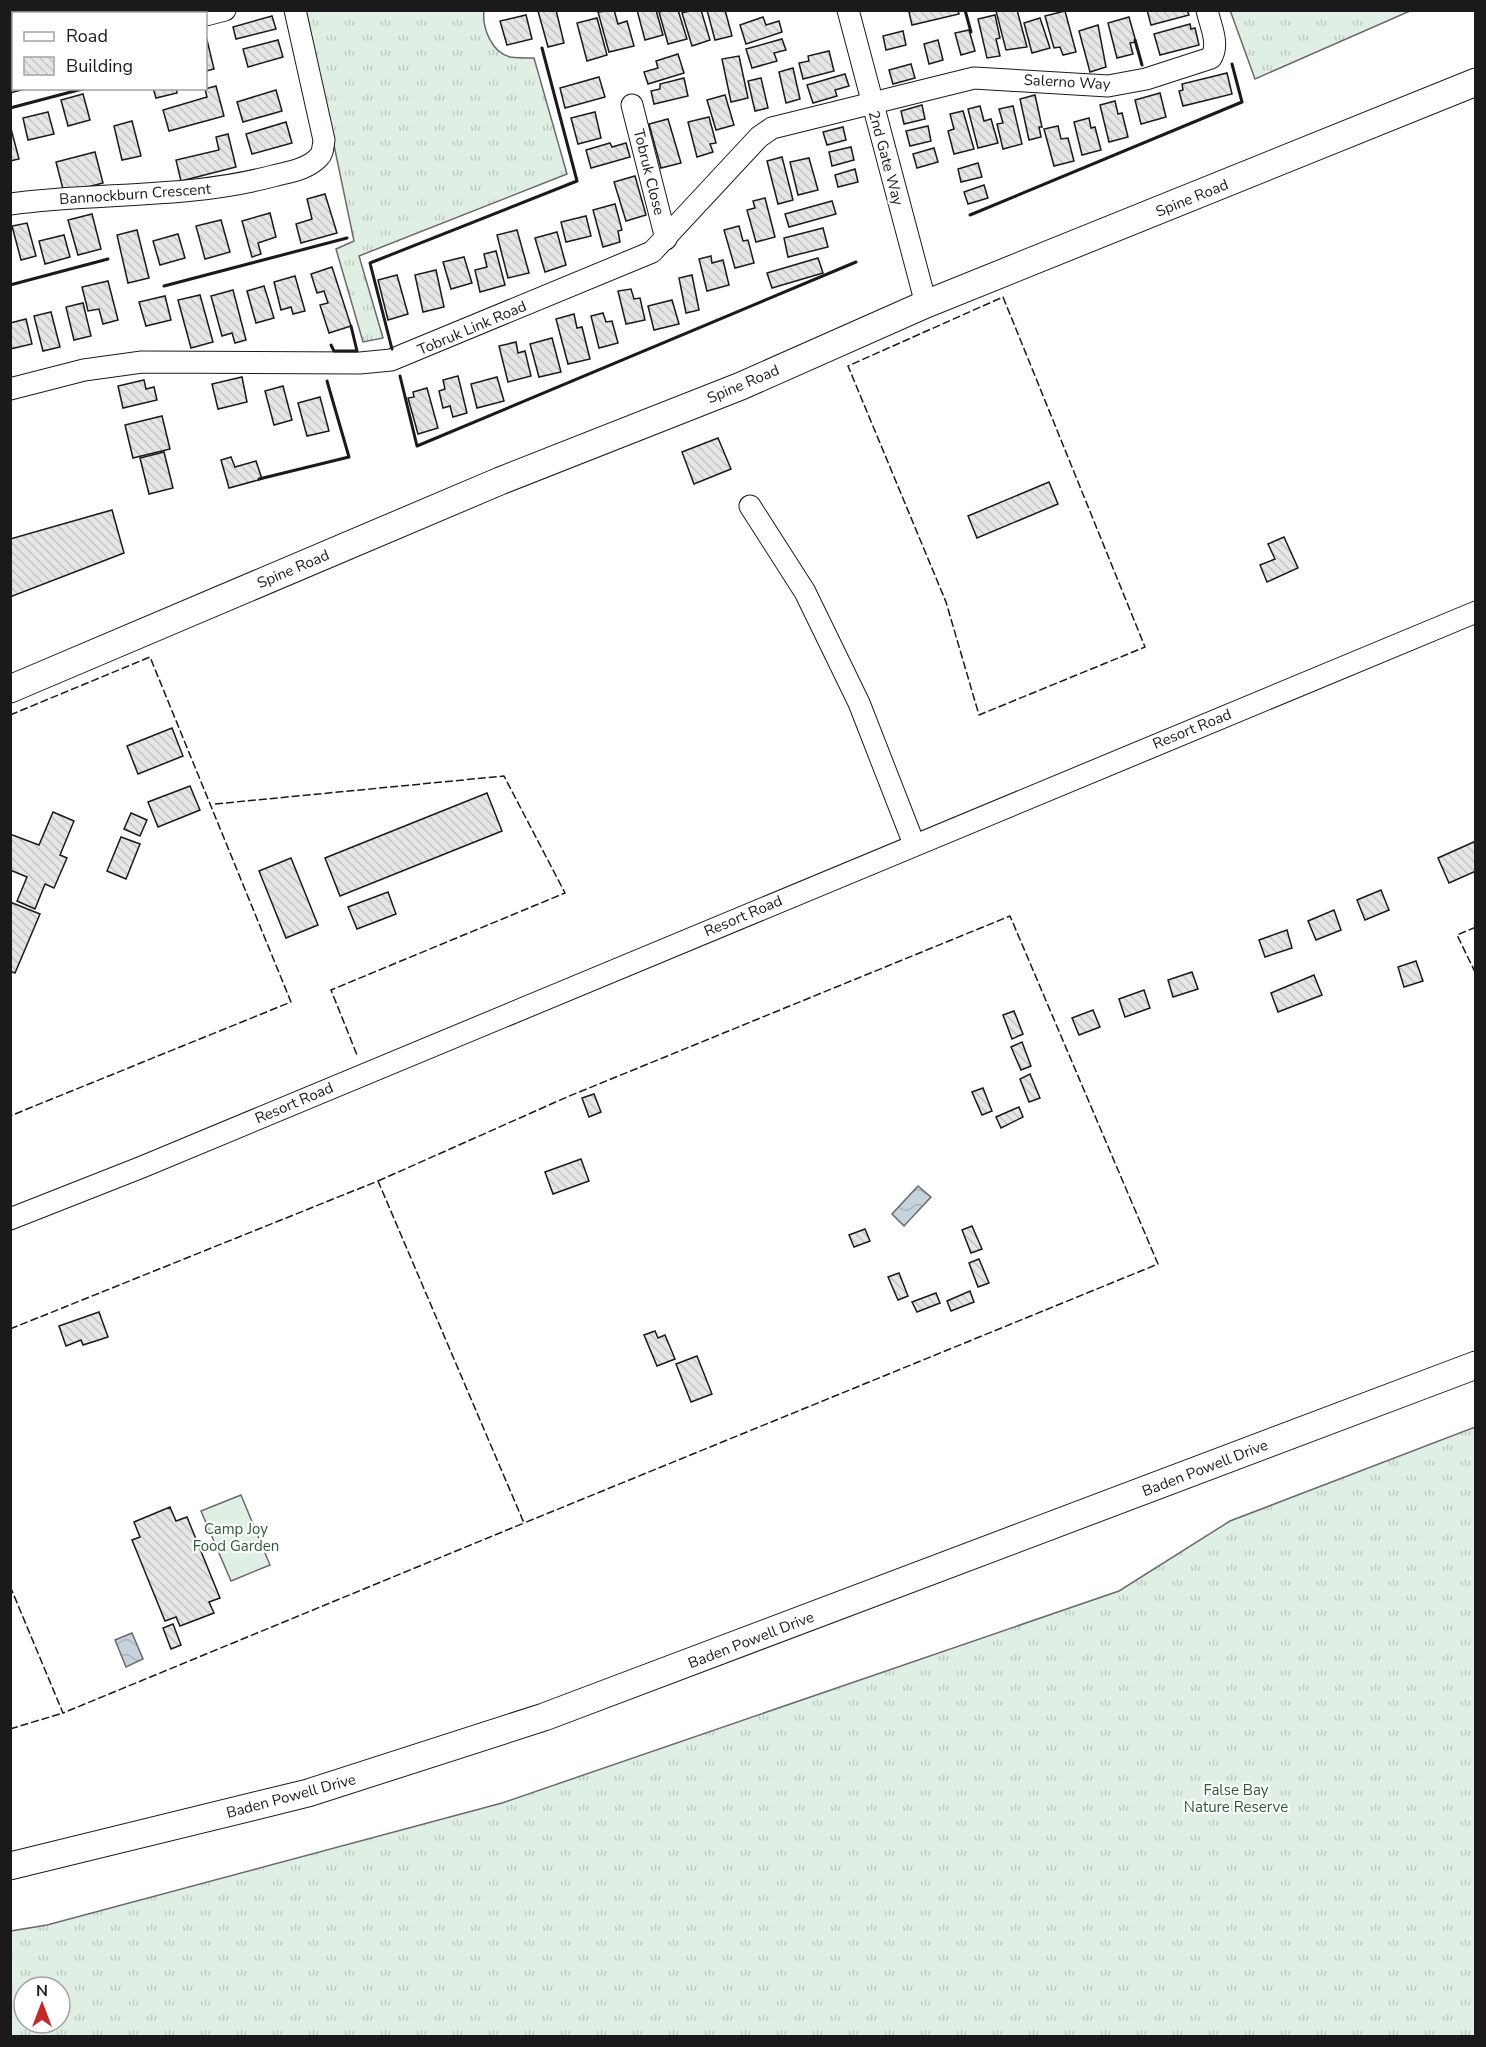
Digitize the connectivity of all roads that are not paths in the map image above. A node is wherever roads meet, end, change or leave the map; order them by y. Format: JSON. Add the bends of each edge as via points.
{"nodes":[{"id":1,"x":225,"y":10,"type":"edge"},
{"id":2,"x":295,"y":10,"type":"edge"},
{"id":3,"x":848,"y":10,"type":"edge"},
{"id":4,"x":1207,"y":10,"type":"edge"},
{"id":5,"x":207,"y":15,"type":"edge"},
{"id":6,"x":1476,"y":82,"type":"edge"},
{"id":7,"x":872,"y":102,"type":"junction"},
{"id":8,"x":632,"y":105,"type":"dead end"},
{"id":9,"x":10,"y":204,"type":"edge"},
{"id":10,"x":666,"y":239,"type":"junction"},
{"id":11,"x":926,"y":304,"type":"junction"},
{"id":12,"x":10,"y":389,"type":"edge"},
{"id":13,"x":750,"y":506,"type":"dead end"},
{"id":14,"x":1476,"y":612,"type":"edge"},
{"id":15,"x":10,"y":688,"type":"edge"},
{"id":16,"x":915,"y":844,"type":"junction"},
{"id":17,"x":10,"y":1219,"type":"edge"},
{"id":18,"x":1476,"y":1365,"type":"edge"},
{"id":19,"x":10,"y":1866,"type":"edge"}],
"edges":[{"from":1,"to":5,"type":"street"},
{"from":2,"to":9,"type":"street","name":"Bannockburn Crescent","via":[[324,140],[321,155],[313,162],[244,184],[199,191]]},
{"from":3,"to":7,"type":"street","name":"2nd Gate Way"},
{"from":4,"to":7,"type":"street","name":"Salerno Way","via":[[1215,40],[1211,58],[1146,79],[1088,86],[974,78]]},
{"from":6,"to":11,"type":"main road","name":"Spine Road"},
{"from":7,"to":10,"type":"street","name":"Tobruk Link Road","via":[[765,133]]},
{"from":7,"to":11,"type":"street","name":"2nd Gate Way"},
{"from":8,"to":10,"type":"street","name":"Tobruk Close"},
{"from":10,"to":12,"type":"street","name":"Tobruk Link Road","via":[[652,252],[391,360],[142,362],[84,370]]},
{"from":11,"to":15,"type":"main road","name":"Spine Road","via":[[741,386],[500,481]]},
{"from":13,"to":16,"type":"street","via":[[805,592],[859,703]]},
{"from":14,"to":16,"type":"street","name":"Resort Road"},
{"from":16,"to":17,"type":"street","name":"Resort Road"},
{"from":18,"to":19,"type":"main road","name":"Baden Powell Drive","via":[[544,1718],[308,1793]]}]}
